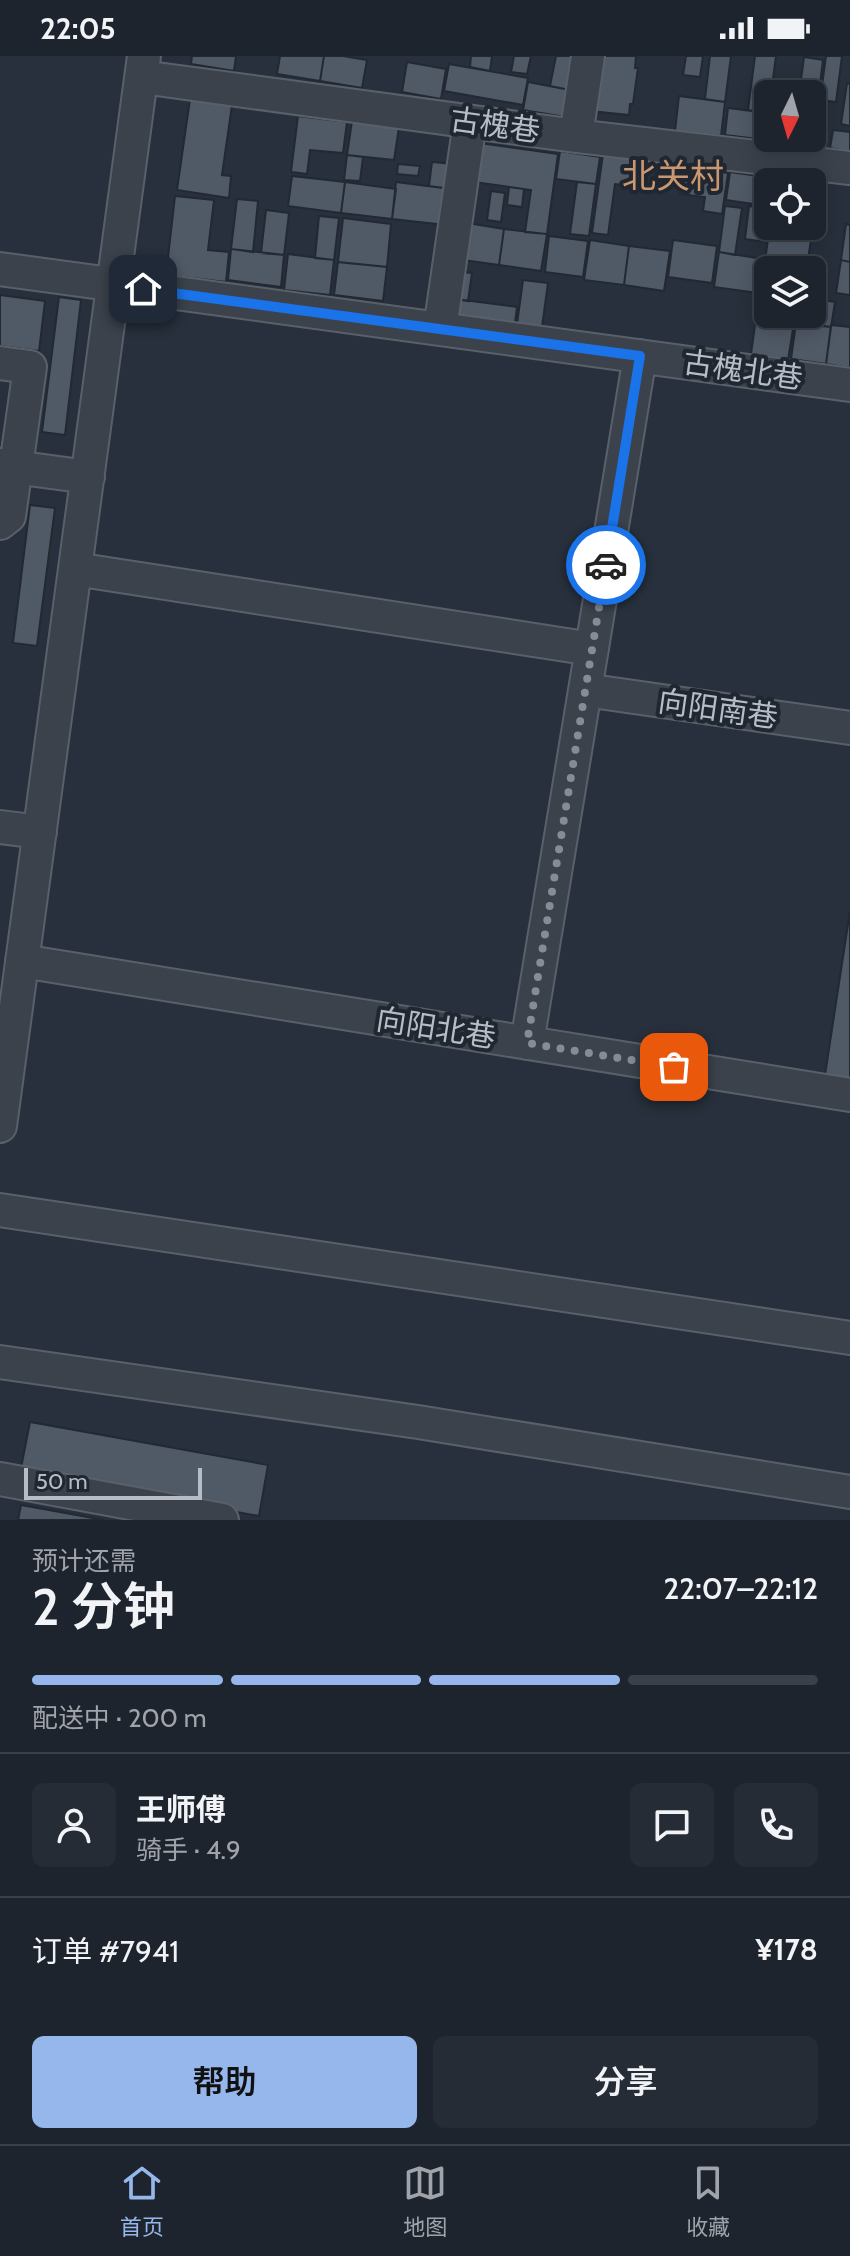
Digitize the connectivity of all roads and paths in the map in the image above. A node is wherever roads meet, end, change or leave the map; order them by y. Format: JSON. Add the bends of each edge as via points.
{"nodes":[{"id":1,"x":588,"y":56,"type":"edge"},
{"id":2,"x":143,"y":67,"type":"edge"},
{"id":3,"x":470,"y":122,"type":"junction"},
{"id":4,"x":576,"y":136,"type":"junction"},
{"id":5,"x":850,"y":168,"type":"edge"},
{"id":6,"x":0,"y":269,"type":"edge"},
{"id":7,"x":114,"y":285,"type":"junction"},
{"id":8,"x":440,"y":329,"type":"junction"},
{"id":9,"x":640,"y":356,"type":"junction"},
{"id":10,"x":0,"y":363,"type":"edge"},
{"id":11,"x":850,"y":385,"type":"edge"},
{"id":12,"x":8,"y":466,"type":"edge"},
{"id":13,"x":88,"y":477,"type":"junction"},
{"id":14,"x":0,"y":523,"type":"edge"},
{"id":15,"x":75,"y":569,"type":"junction"},
{"id":16,"x":592,"y":649,"type":"junction"},
{"id":17,"x":585,"y":690,"type":"junction"},
{"id":18,"x":850,"y":728,"type":"edge"},
{"id":19,"x":0,"y":827,"type":"edge"},
{"id":20,"x":40,"y":832,"type":"junction"},
{"id":21,"x":22,"y":961,"type":"junction"},
{"id":22,"x":527,"y":1043,"type":"junction"},
{"id":23,"x":850,"y":1095,"type":"edge"},
{"id":24,"x":0,"y":1126,"type":"edge"},
{"id":25,"x":0,"y":1210,"type":"edge"},
{"id":26,"x":850,"y":1338,"type":"edge"},
{"id":27,"x":0,"y":1362,"type":"edge"},
{"id":28,"x":0,"y":1479,"type":"edge"},
{"id":29,"x":850,"y":1492,"type":"edge"},
{"id":30,"x":222,"y":1520,"type":"edge"}],
"edges":[{"from":1,"to":4,"type":"street"},
{"from":2,"to":3,"type":"street","name":"古槐巷"},
{"from":2,"to":7,"type":"street"},
{"from":3,"to":4,"type":"street","name":"古槐巷"},
{"from":3,"to":8,"type":"street"},
{"from":4,"to":5,"type":"street","name":"古槐巷"},
{"from":6,"to":7,"type":"street","name":"古槐北巷"},
{"from":7,"to":8,"type":"street","name":"古槐北巷"},
{"from":7,"to":13,"type":"street"},
{"from":8,"to":9,"type":"street","name":"古槐北巷"},
{"from":9,"to":11,"type":"street","name":"古槐北巷"},
{"from":9,"to":16,"type":"street"},
{"from":10,"to":12,"type":"street","via":[[30,367]]},
{"from":12,"to":13,"type":"street"},
{"from":12,"to":14,"type":"street","via":[[9,516]]},
{"from":13,"to":15,"type":"street"},
{"from":15,"to":16,"type":"street"},
{"from":15,"to":20,"type":"street"},
{"from":16,"to":17,"type":"street"},
{"from":17,"to":18,"type":"street","name":"向阳南巷"},
{"from":17,"to":22,"type":"street"},
{"from":19,"to":20,"type":"street"},
{"from":20,"to":21,"type":"street"},
{"from":21,"to":22,"type":"street","name":"向阳北巷"},
{"from":21,"to":24,"type":"street"},
{"from":22,"to":23,"type":"street","name":"向阳北巷"},
{"from":25,"to":26,"type":"street"},
{"from":27,"to":29,"type":"street"},
{"from":28,"to":30,"type":"street"}]}
